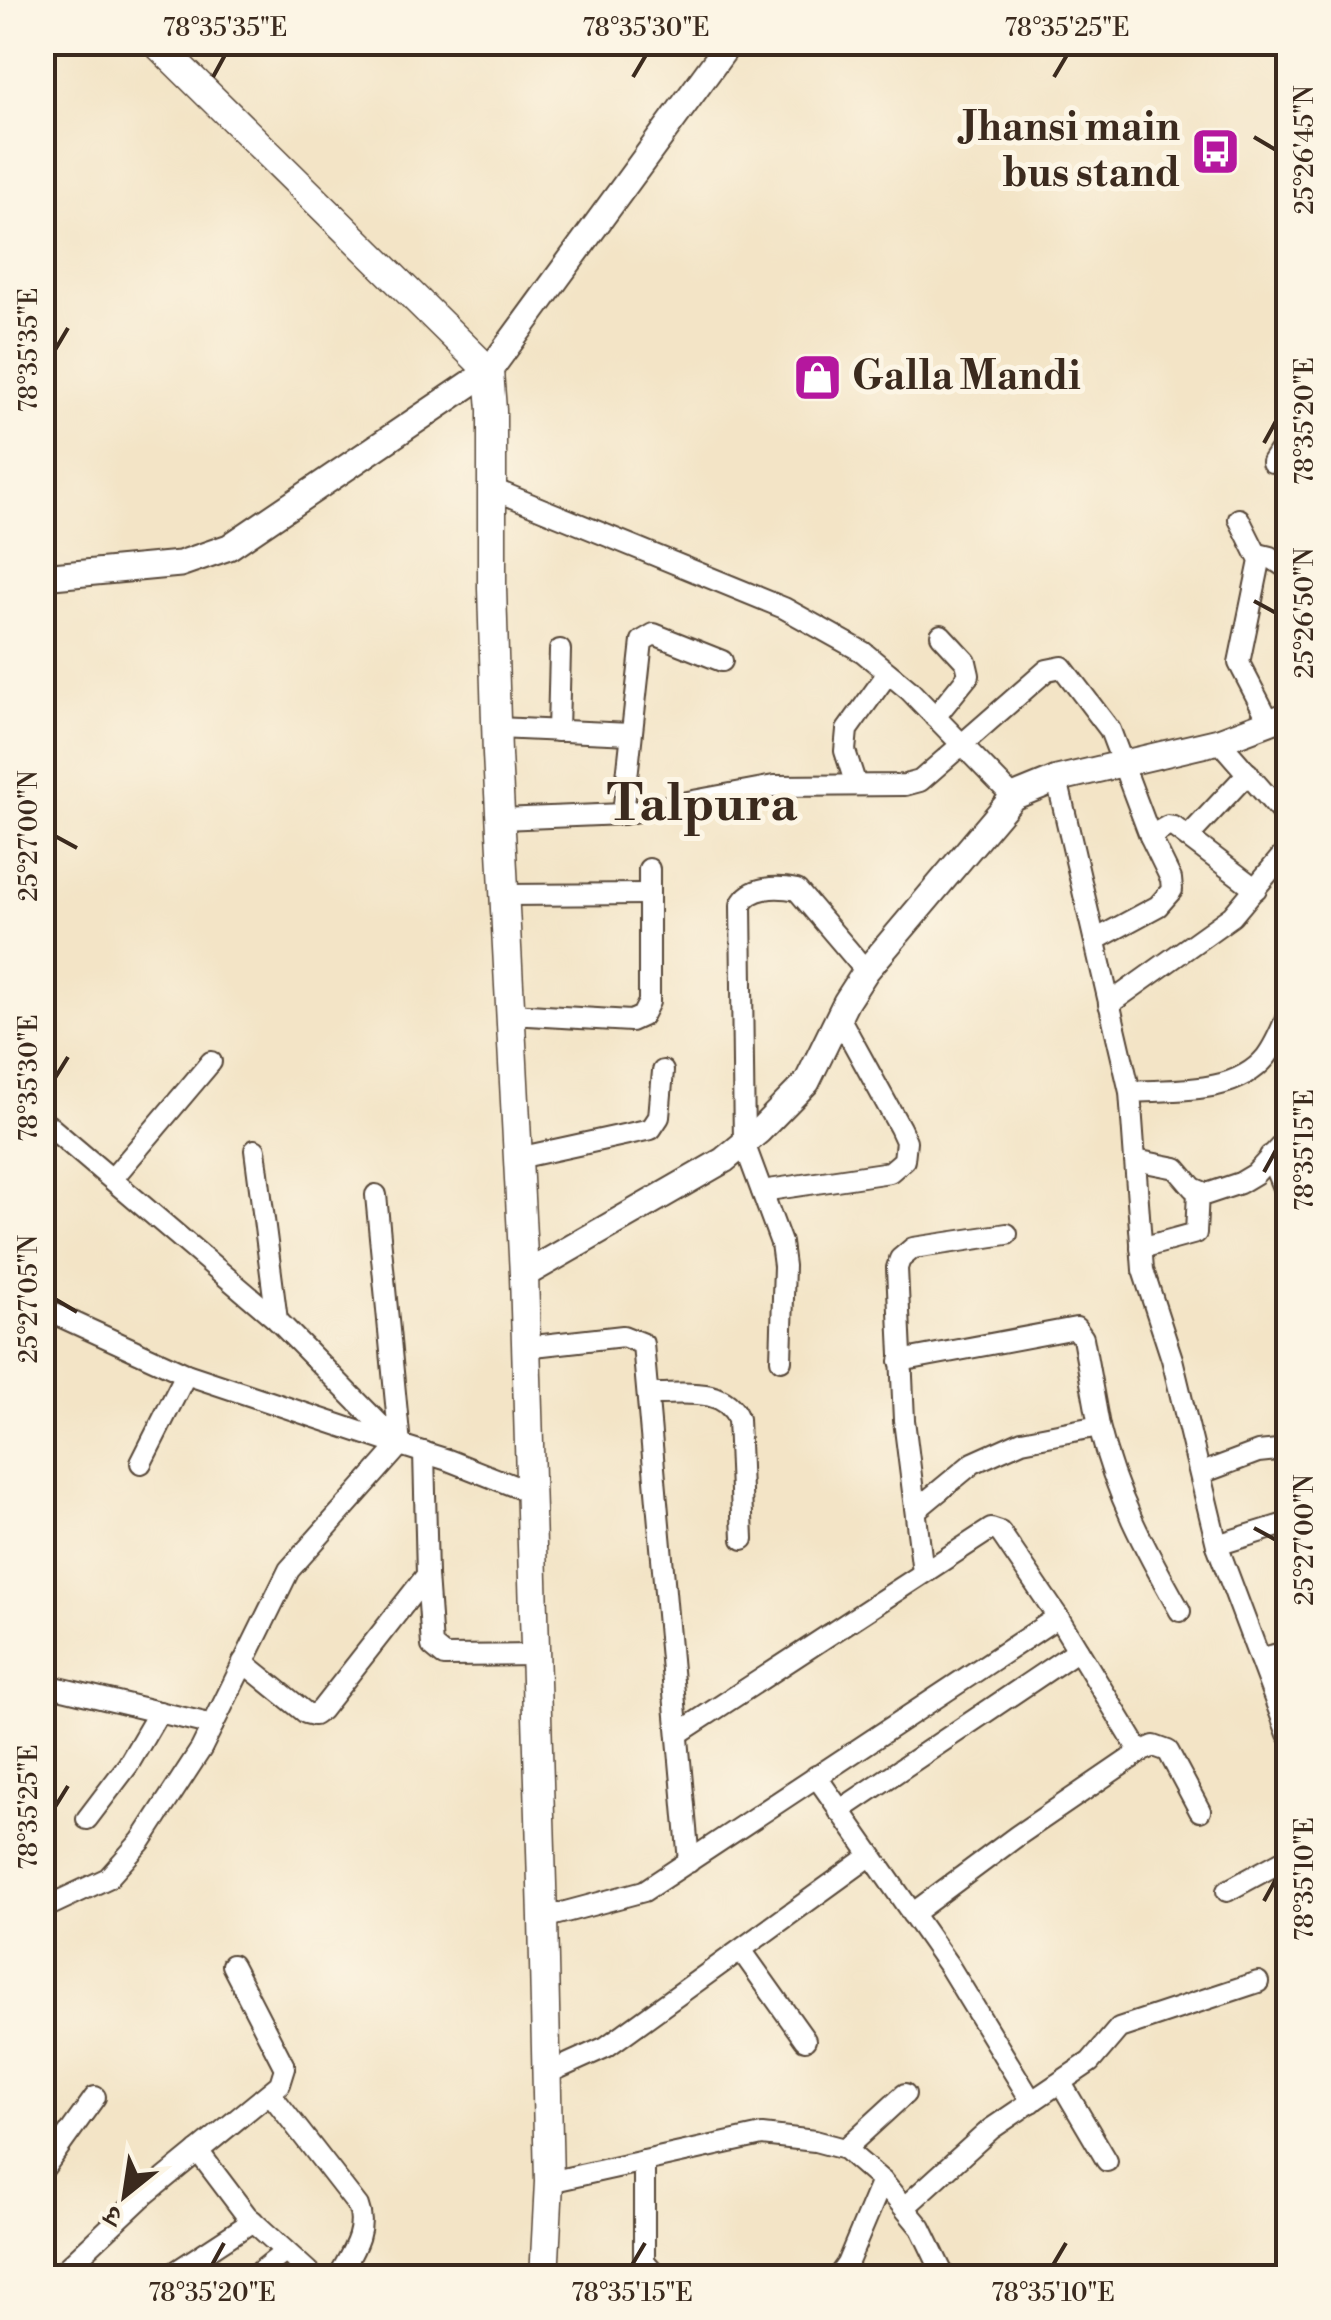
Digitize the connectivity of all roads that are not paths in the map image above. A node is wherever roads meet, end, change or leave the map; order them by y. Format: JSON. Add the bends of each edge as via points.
{"nodes":[{"id":1,"x":155,"y":42,"type":"edge"},
{"id":2,"x":730,"y":42,"type":"edge"},
{"id":3,"x":489,"y":371,"type":"junction"},
{"id":4,"x":1288,"y":437,"type":"edge"},
{"id":5,"x":1272,"y":462,"type":"dead end"},
{"id":6,"x":493,"y":489,"type":"junction"},
{"id":7,"x":1240,"y":520,"type":"dead end"},
{"id":8,"x":1258,"y":554,"type":"junction"},
{"id":9,"x":1288,"y":569,"type":"edge"},
{"id":10,"x":42,"y":576,"type":"edge"},
{"id":11,"x":941,"y":636,"type":"dead end"},
{"id":12,"x":560,"y":650,"type":"dead end"},
{"id":13,"x":722,"y":662,"type":"dead end"},
{"id":14,"x":888,"y":673,"type":"junction"},
{"id":15,"x":935,"y":717,"type":"junction"},
{"id":16,"x":1279,"y":719,"type":"edge"},
{"id":17,"x":497,"y":728,"type":"junction"},
{"id":18,"x":558,"y":731,"type":"junction"},
{"id":19,"x":631,"y":734,"type":"junction"},
{"id":20,"x":1219,"y":740,"type":"junction"},
{"id":21,"x":963,"y":746,"type":"junction"},
{"id":22,"x":1124,"y":763,"type":"junction"},
{"id":23,"x":1248,"y":773,"type":"junction"},
{"id":24,"x":1057,"y":779,"type":"junction"},
{"id":25,"x":856,"y":785,"type":"junction"},
{"id":26,"x":1013,"y":797,"type":"junction"},
{"id":27,"x":622,"y":814,"type":"junction"},
{"id":28,"x":500,"y":819,"type":"junction"},
{"id":29,"x":1288,"y":820,"type":"edge"},
{"id":30,"x":1150,"y":836,"type":"junction"},
{"id":31,"x":1188,"y":836,"type":"junction"},
{"id":32,"x":1288,"y":849,"type":"edge"},
{"id":33,"x":649,"y":869,"type":"dead end"},
{"id":34,"x":1256,"y":889,"type":"junction"},
{"id":35,"x":649,"y":894,"type":"junction"},
{"id":36,"x":505,"y":896,"type":"junction"},
{"id":37,"x":1094,"y":940,"type":"junction"},
{"id":38,"x":866,"y":971,"type":"junction"},
{"id":39,"x":1110,"y":1004,"type":"junction"},
{"id":40,"x":511,"y":1014,"type":"junction"},
{"id":41,"x":1288,"y":1014,"type":"edge"},
{"id":42,"x":839,"y":1016,"type":"junction"},
{"id":43,"x":1282,"y":1045,"type":"edge"},
{"id":44,"x":210,"y":1062,"type":"dead end"},
{"id":45,"x":663,"y":1071,"type":"dead end"},
{"id":46,"x":1130,"y":1092,"type":"junction"},
{"id":47,"x":42,"y":1120,"type":"edge"},
{"id":48,"x":1288,"y":1138,"type":"edge"},
{"id":49,"x":744,"y":1143,"type":"junction"},
{"id":50,"x":255,"y":1150,"type":"dead end"},
{"id":51,"x":1270,"y":1156,"type":"junction"},
{"id":52,"x":518,"y":1158,"type":"junction"},
{"id":53,"x":1135,"y":1160,"type":"junction"},
{"id":54,"x":114,"y":1178,"type":"junction"},
{"id":55,"x":762,"y":1191,"type":"junction"},
{"id":56,"x":1198,"y":1192,"type":"junction"},
{"id":57,"x":376,"y":1195,"type":"dead end"},
{"id":58,"x":1288,"y":1200,"type":"edge"},
{"id":59,"x":1007,"y":1234,"type":"dead end"},
{"id":60,"x":1142,"y":1248,"type":"junction"},
{"id":61,"x":524,"y":1275,"type":"junction"},
{"id":62,"x":42,"y":1308,"type":"edge"},
{"id":63,"x":277,"y":1320,"type":"junction"},
{"id":64,"x":526,"y":1347,"type":"junction"},
{"id":65,"x":781,"y":1360,"type":"dead end"},
{"id":66,"x":900,"y":1360,"type":"junction"},
{"id":67,"x":186,"y":1374,"type":"junction"},
{"id":68,"x":649,"y":1394,"type":"junction"},
{"id":69,"x":1099,"y":1426,"type":"junction"},
{"id":70,"x":400,"y":1446,"type":"junction"},
{"id":71,"x":1288,"y":1450,"type":"edge"},
{"id":72,"x":424,"y":1452,"type":"junction"},
{"id":73,"x":141,"y":1463,"type":"dead end"},
{"id":74,"x":1202,"y":1473,"type":"junction"},
{"id":75,"x":528,"y":1492,"type":"junction"},
{"id":76,"x":916,"y":1510,"type":"junction"},
{"id":77,"x":1288,"y":1523,"type":"edge"},
{"id":78,"x":743,"y":1539,"type":"dead end"},
{"id":79,"x":1217,"y":1546,"type":"junction"},
{"id":80,"x":923,"y":1572,"type":"junction"},
{"id":81,"x":426,"y":1575,"type":"junction"},
{"id":82,"x":1180,"y":1611,"type":"dead end"},
{"id":83,"x":1058,"y":1617,"type":"junction"},
{"id":84,"x":1078,"y":1650,"type":"junction"},
{"id":85,"x":1288,"y":1651,"type":"edge"},
{"id":86,"x":533,"y":1655,"type":"junction"},
{"id":87,"x":1260,"y":1659,"type":"junction"},
{"id":88,"x":243,"y":1662,"type":"junction"},
{"id":89,"x":42,"y":1684,"type":"edge"},
{"id":90,"x":159,"y":1712,"type":"junction"},
{"id":91,"x":213,"y":1725,"type":"junction"},
{"id":92,"x":679,"y":1733,"type":"junction"},
{"id":93,"x":1288,"y":1734,"type":"edge"},
{"id":94,"x":1140,"y":1752,"type":"junction"},
{"id":95,"x":816,"y":1776,"type":"junction"},
{"id":96,"x":839,"y":1811,"type":"junction"},
{"id":97,"x":1200,"y":1811,"type":"dead end"},
{"id":98,"x":87,"y":1819,"type":"dead end"},
{"id":99,"x":870,"y":1856,"type":"junction"},
{"id":100,"x":1288,"y":1858,"type":"edge"},
{"id":101,"x":690,"y":1862,"type":"junction"},
{"id":102,"x":1227,"y":1891,"type":"dead end"},
{"id":103,"x":42,"y":1909,"type":"edge"},
{"id":104,"x":912,"y":1914,"type":"junction"},
{"id":105,"x":543,"y":1918,"type":"junction"},
{"id":106,"x":741,"y":1950,"type":"junction"},
{"id":107,"x":232,"y":1964,"type":"dead end"},
{"id":108,"x":1258,"y":1982,"type":"dead end"},
{"id":109,"x":805,"y":2040,"type":"dead end"},
{"id":110,"x":546,"y":2074,"type":"junction"},
{"id":111,"x":1061,"y":2083,"type":"junction"},
{"id":112,"x":270,"y":2092,"type":"junction"},
{"id":113,"x":905,"y":2094,"type":"dead end"},
{"id":114,"x":95,"y":2096,"type":"dead end"},
{"id":115,"x":1032,"y":2102,"type":"junction"},
{"id":116,"x":844,"y":2149,"type":"junction"},
{"id":117,"x":198,"y":2151,"type":"junction"},
{"id":118,"x":644,"y":2161,"type":"junction"},
{"id":119,"x":1106,"y":2161,"type":"dead end"},
{"id":120,"x":42,"y":2171,"type":"edge"},
{"id":121,"x":549,"y":2182,"type":"junction"},
{"id":122,"x":882,"y":2182,"type":"junction"},
{"id":123,"x":906,"y":2206,"type":"junction"},
{"id":124,"x":252,"y":2222,"type":"junction"},
{"id":125,"x":284,"y":2252,"type":"junction"},
{"id":126,"x":56,"y":2278,"type":"edge"},
{"id":127,"x":166,"y":2278,"type":"edge"},
{"id":128,"x":252,"y":2278,"type":"edge"},
{"id":129,"x":314,"y":2278,"type":"edge"},
{"id":130,"x":338,"y":2278,"type":"edge"},
{"id":131,"x":544,"y":2278,"type":"edge"},
{"id":132,"x":659,"y":2278,"type":"edge"},
{"id":133,"x":837,"y":2278,"type":"edge"},
{"id":134,"x":945,"y":2278,"type":"edge"}],
"edges":[{"from":1,"to":3,"type":"main road"},
{"from":2,"to":3,"type":"street"},
{"from":3,"to":6,"type":"main road"},
{"from":3,"to":10,"type":"street","via":[[229,547],[180,564]]},
{"from":4,"to":5,"type":"street"},
{"from":6,"to":14,"type":"street","via":[[784,608]]},
{"from":6,"to":17,"type":"main road"},
{"from":7,"to":8,"type":"street"},
{"from":8,"to":9,"type":"street"},
{"from":8,"to":16,"type":"street","via":[[1239,664]]},
{"from":11,"to":15,"type":"street","via":[[966,662],[969,675]]},
{"from":12,"to":18,"type":"street"},
{"from":13,"to":19,"type":"street","via":[[647,636],[639,649]]},
{"from":14,"to":15,"type":"street"},
{"from":14,"to":25,"type":"street","via":[[847,730]]},
{"from":15,"to":21,"type":"street"},
{"from":16,"to":20,"type":"street"},
{"from":17,"to":18,"type":"street"},
{"from":17,"to":28,"type":"main road"},
{"from":18,"to":19,"type":"street"},
{"from":19,"to":27,"type":"street"},
{"from":20,"to":22,"type":"street"},
{"from":20,"to":23,"type":"street"},
{"from":21,"to":22,"type":"street","via":[[1048,670],[1062,667],[1102,716]]},
{"from":21,"to":25,"type":"street","via":[[920,781]]},
{"from":21,"to":26,"type":"street"},
{"from":22,"to":24,"type":"street"},
{"from":22,"to":30,"type":"street"},
{"from":23,"to":29,"type":"street"},
{"from":23,"to":31,"type":"street"},
{"from":24,"to":26,"type":"street"},
{"from":24,"to":37,"type":"street"},
{"from":25,"to":27,"type":"street","via":[[774,786]]},
{"from":26,"to":38,"type":"street"},
{"from":27,"to":28,"type":"street"},
{"from":28,"to":36,"type":"main road"},
{"from":30,"to":31,"type":"street","via":[[1168,826]]},
{"from":30,"to":37,"type":"street","via":[[1172,890],[1158,906]]},
{"from":31,"to":34,"type":"street"},
{"from":32,"to":34,"type":"street"},
{"from":33,"to":35,"type":"street"},
{"from":34,"to":39,"type":"street","via":[[1207,937]]},
{"from":35,"to":36,"type":"street"},
{"from":35,"to":40,"type":"street","via":[[649,1002],[642,1016],[630,1021]]},
{"from":36,"to":40,"type":"main road"},
{"from":37,"to":39,"type":"street"},
{"from":38,"to":42,"type":"street"},
{"from":38,"to":49,"type":"street","via":[[797,890],[750,891],[745,897]]},
{"from":39,"to":46,"type":"street"},
{"from":40,"to":52,"type":"main road"},
{"from":41,"to":43,"type":"street"},
{"from":42,"to":49,"type":"street","via":[[807,1082]]},
{"from":42,"to":55,"type":"street","via":[[906,1141],[904,1160],[890,1172]]},
{"from":43,"to":46,"type":"street","via":[[1255,1069],[1220,1085]]},
{"from":44,"to":54,"type":"street"},
{"from":45,"to":52,"type":"street","via":[[659,1117],[651,1129]]},
{"from":46,"to":53,"type":"street"},
{"from":47,"to":54,"type":"street"},
{"from":48,"to":51,"type":"street"},
{"from":49,"to":55,"type":"street"},
{"from":49,"to":61,"type":"street"},
{"from":50,"to":63,"type":"street"},
{"from":51,"to":56,"type":"street","via":[[1240,1183]]},
{"from":51,"to":58,"type":"street"},
{"from":52,"to":61,"type":"main road"},
{"from":53,"to":56,"type":"street","via":[[1176,1168]]},
{"from":53,"to":60,"type":"street"},
{"from":54,"to":63,"type":"street"},
{"from":55,"to":65,"type":"street","via":[[784,1266]]},
{"from":56,"to":60,"type":"street","via":[[1196,1233]]},
{"from":57,"to":70,"type":"street"},
{"from":59,"to":66,"type":"street","via":[[914,1248],[900,1259]]},
{"from":60,"to":74,"type":"street"},
{"from":61,"to":64,"type":"main road"},
{"from":62,"to":67,"type":"street"},
{"from":63,"to":70,"type":"street"},
{"from":64,"to":68,"type":"street","via":[[635,1338],[646,1352]]},
{"from":64,"to":75,"type":"main road"},
{"from":66,"to":69,"type":"street","via":[[1076,1328]]},
{"from":66,"to":76,"type":"street"},
{"from":67,"to":70,"type":"street"},
{"from":67,"to":73,"type":"street"},
{"from":68,"to":78,"type":"street","via":[[713,1396],[734,1408]]},
{"from":68,"to":92,"type":"street"},
{"from":69,"to":76,"type":"street","via":[[1022,1441],[974,1462]]},
{"from":69,"to":82,"type":"street","via":[[1132,1525]]},
{"from":70,"to":72,"type":"street"},
{"from":70,"to":88,"type":"street","via":[[289,1570]]},
{"from":71,"to":74,"type":"street","via":[[1258,1452]]},
{"from":72,"to":75,"type":"street"},
{"from":72,"to":81,"type":"street"},
{"from":74,"to":79,"type":"street"},
{"from":75,"to":86,"type":"main road"},
{"from":76,"to":80,"type":"street"},
{"from":77,"to":79,"type":"street"},
{"from":79,"to":87,"type":"street"},
{"from":80,"to":83,"type":"street","via":[[991,1528]]},
{"from":80,"to":92,"type":"street"},
{"from":81,"to":86,"type":"street","via":[[437,1652]]},
{"from":81,"to":88,"type":"street","via":[[314,1715]]},
{"from":83,"to":84,"type":"street"},
{"from":83,"to":95,"type":"street"},
{"from":84,"to":94,"type":"street"},
{"from":84,"to":96,"type":"street"},
{"from":85,"to":87,"type":"street"},
{"from":86,"to":105,"type":"main road"},
{"from":87,"to":93,"type":"street"},
{"from":88,"to":91,"type":"street"},
{"from":89,"to":90,"type":"street"},
{"from":90,"to":91,"type":"street"},
{"from":90,"to":98,"type":"street"},
{"from":91,"to":103,"type":"street","via":[[125,1860],[88,1890]]},
{"from":92,"to":101,"type":"street"},
{"from":94,"to":97,"type":"street","via":[[1154,1746],[1168,1751]]},
{"from":94,"to":104,"type":"street"},
{"from":95,"to":96,"type":"street"},
{"from":95,"to":101,"type":"street"},
{"from":96,"to":99,"type":"street"},
{"from":99,"to":104,"type":"street"},
{"from":99,"to":106,"type":"street"},
{"from":100,"to":102,"type":"street"},
{"from":101,"to":105,"type":"street","via":[[644,1891]]},
{"from":104,"to":115,"type":"street"},
{"from":105,"to":110,"type":"main road"},
{"from":106,"to":109,"type":"street"},
{"from":106,"to":110,"type":"street","via":[[606,2047]]},
{"from":107,"to":112,"type":"street","via":[[285,2068]]},
{"from":108,"to":111,"type":"street","via":[[1119,2028]]},
{"from":110,"to":121,"type":"main road"},
{"from":111,"to":115,"type":"street"},
{"from":111,"to":119,"type":"street"},
{"from":112,"to":117,"type":"street"},
{"from":112,"to":130,"type":"street","via":[[362,2216],[358,2242]]},
{"from":113,"to":116,"type":"street"},
{"from":114,"to":120,"type":"street"},
{"from":115,"to":123,"type":"street","via":[[991,2129]]},
{"from":116,"to":118,"type":"street","via":[[762,2135]]},
{"from":116,"to":122,"type":"street"},
{"from":117,"to":124,"type":"street"},
{"from":117,"to":126,"type":"street"},
{"from":118,"to":121,"type":"street"},
{"from":118,"to":132,"type":"street","via":[[644,2260]]},
{"from":121,"to":131,"type":"main road"},
{"from":122,"to":123,"type":"street"},
{"from":122,"to":133,"type":"street"},
{"from":123,"to":134,"type":"street"},
{"from":124,"to":125,"type":"street"},
{"from":124,"to":127,"type":"street"},
{"from":125,"to":128,"type":"street"},
{"from":125,"to":129,"type":"street"}]}
